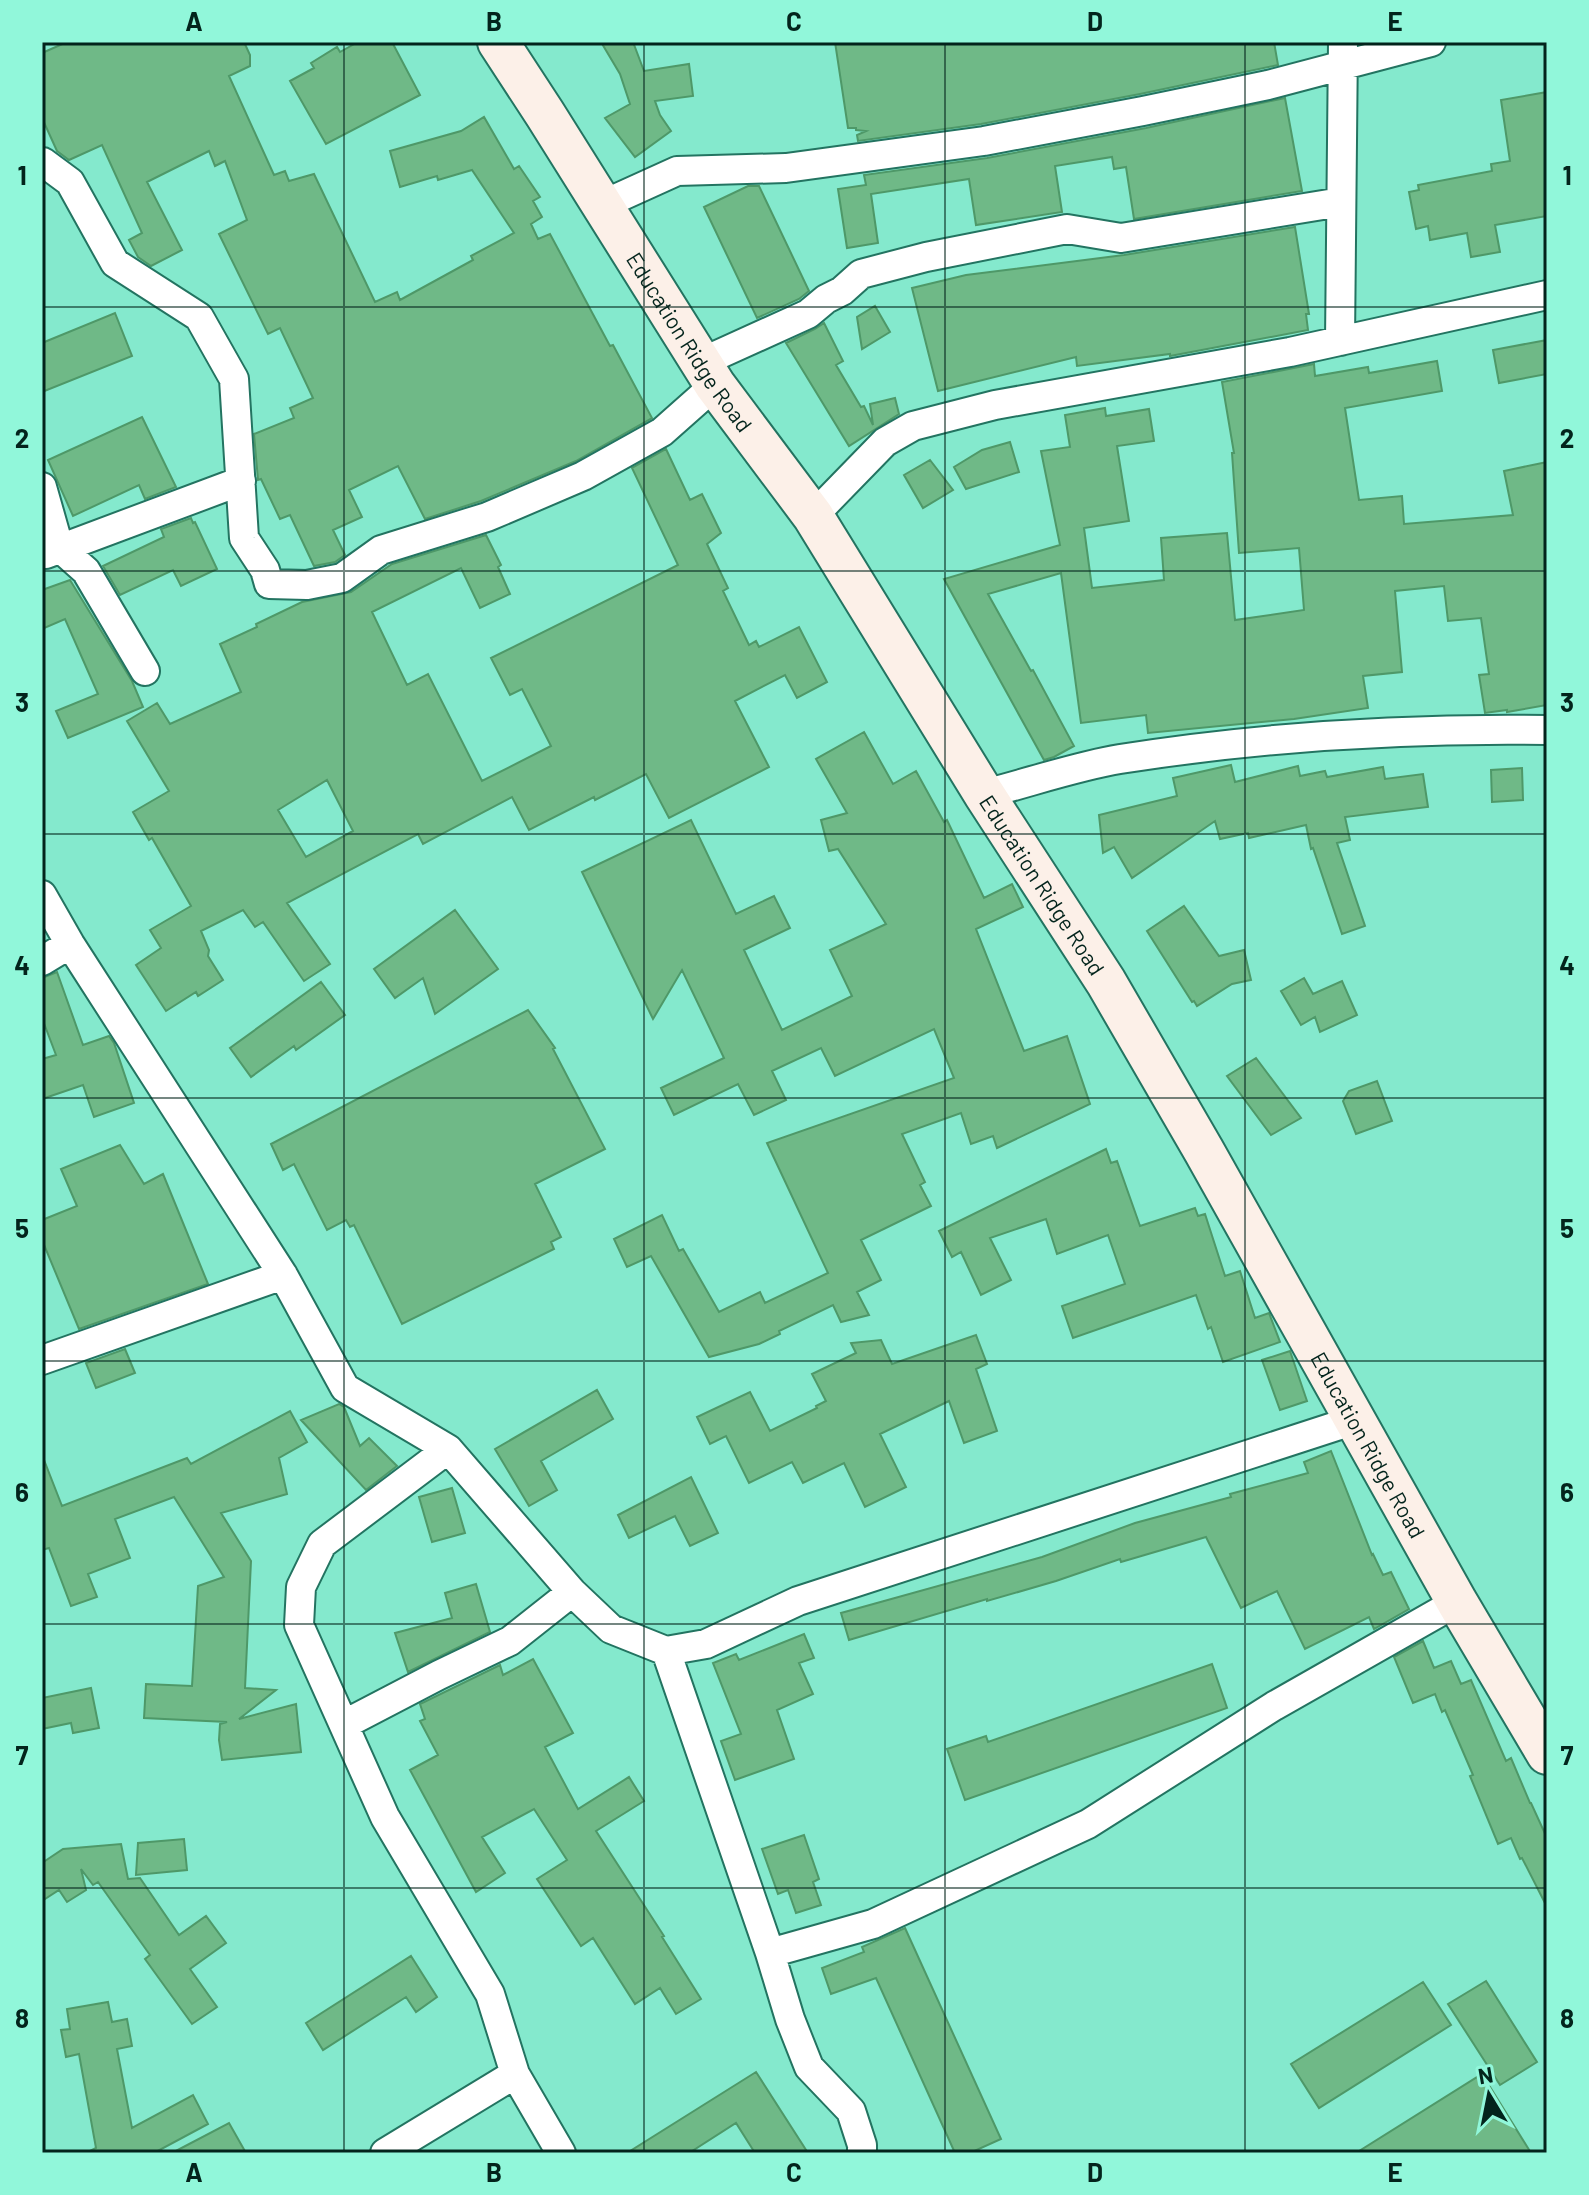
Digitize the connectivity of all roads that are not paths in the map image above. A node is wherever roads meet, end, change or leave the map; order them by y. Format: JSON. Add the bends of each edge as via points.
{"nodes":[{"id":1,"x":498,"y":42,"type":"edge"},
{"id":2,"x":1431,"y":42,"type":"edge"},
{"id":3,"x":1342,"y":54,"type":"edge"},
{"id":4,"x":42,"y":161,"type":"edge"},
{"id":5,"x":1341,"y":202,"type":"junction"},
{"id":6,"x":602,"y":205,"type":"junction"},
{"id":7,"x":1547,"y":295,"type":"edge"},
{"id":8,"x":1340,"y":341,"type":"junction"},
{"id":9,"x":709,"y":374,"type":"junction"},
{"id":10,"x":241,"y":481,"type":"junction"},
{"id":11,"x":42,"y":487,"type":"edge"},
{"id":12,"x":813,"y":516,"type":"junction"},
{"id":13,"x":51,"y":552,"type":"edge"},
{"id":14,"x":145,"y":671,"type":"dead end"},
{"id":15,"x":1547,"y":730,"type":"edge"},
{"id":16,"x":984,"y":794,"type":"junction"},
{"id":17,"x":42,"y":895,"type":"edge"},
{"id":18,"x":70,"y":944,"type":"junction"},
{"id":19,"x":42,"y":961,"type":"edge"},
{"id":20,"x":283,"y":1275,"type":"junction"},
{"id":21,"x":42,"y":1360,"type":"edge"},
{"id":22,"x":1355,"y":1420,"type":"junction"},
{"id":23,"x":448,"y":1449,"type":"junction"},
{"id":24,"x":572,"y":1592,"type":"junction"},
{"id":25,"x":1457,"y":1602,"type":"junction"},
{"id":26,"x":666,"y":1651,"type":"junction"},
{"id":27,"x":345,"y":1724,"type":"junction"},
{"id":28,"x":1547,"y":1754,"type":"edge"},
{"id":29,"x":770,"y":1953,"type":"junction"},
{"id":30,"x":515,"y":2074,"type":"junction"},
{"id":31,"x":385,"y":2153,"type":"edge"},
{"id":32,"x":561,"y":2153,"type":"edge"},
{"id":33,"x":862,"y":2153,"type":"edge"}],
"edges":[{"from":1,"to":6,"type":"main road","name":"Education Ridge Road"},
{"from":2,"to":3,"type":"street"},
{"from":3,"to":5,"type":"street"},
{"from":3,"to":6,"type":"street","via":[[1268,85],[984,141],[786,168],[677,171]]},
{"from":4,"to":10,"type":"street","via":[[70,182],[115,263],[199,317],[234,379]]},
{"from":5,"to":8,"type":"street"},
{"from":5,"to":9,"type":"street","via":[[1121,238],[1067,229],[861,274],[808,314]]},
{"from":6,"to":9,"type":"main road","name":"Education Ridge Road"},
{"from":7,"to":8,"type":"street"},
{"from":8,"to":12,"type":"street","via":[[995,405],[913,426],[885,442]]},
{"from":9,"to":10,"type":"street","via":[[662,432],[583,476],[487,517],[381,550],[342,578],[307,585],[269,584],[244,538]]},
{"from":9,"to":12,"type":"main road","name":"Education Ridge Road"},
{"from":10,"to":13,"type":"street"},
{"from":11,"to":13,"type":"street"},
{"from":12,"to":16,"type":"main road","name":"Education Ridge Road"},
{"from":13,"to":14,"type":"street","via":[[86,571]]},
{"from":15,"to":16,"type":"street","via":[[1392,731],[1195,749],[1117,760]]},
{"from":16,"to":22,"type":"main road","name":"Education Ridge Road","via":[[1106,982]]},
{"from":17,"to":18,"type":"street"},
{"from":18,"to":19,"type":"street"},
{"from":18,"to":20,"type":"street"},
{"from":20,"to":21,"type":"street"},
{"from":20,"to":23,"type":"street","via":[[345,1388]]},
{"from":22,"to":25,"type":"main road","name":"Education Ridge Road"},
{"from":22,"to":26,"type":"street","via":[[798,1601],[706,1644]]},
{"from":23,"to":24,"type":"street"},
{"from":23,"to":27,"type":"street","via":[[322,1544],[301,1587],[299,1625]]},
{"from":24,"to":26,"type":"street","via":[[611,1629]]},
{"from":24,"to":27,"type":"street","via":[[510,1641]]},
{"from":25,"to":28,"type":"main road","name":"Education Ridge Road"},
{"from":25,"to":29,"type":"street","via":[[1274,1706],[1088,1824],[873,1924]]},
{"from":26,"to":29,"type":"street"},
{"from":27,"to":30,"type":"street","via":[[385,1817],[490,1994]]},
{"from":29,"to":33,"type":"street","via":[[809,2067],[851,2111]]},
{"from":30,"to":31,"type":"street"},
{"from":30,"to":32,"type":"street"}]}
